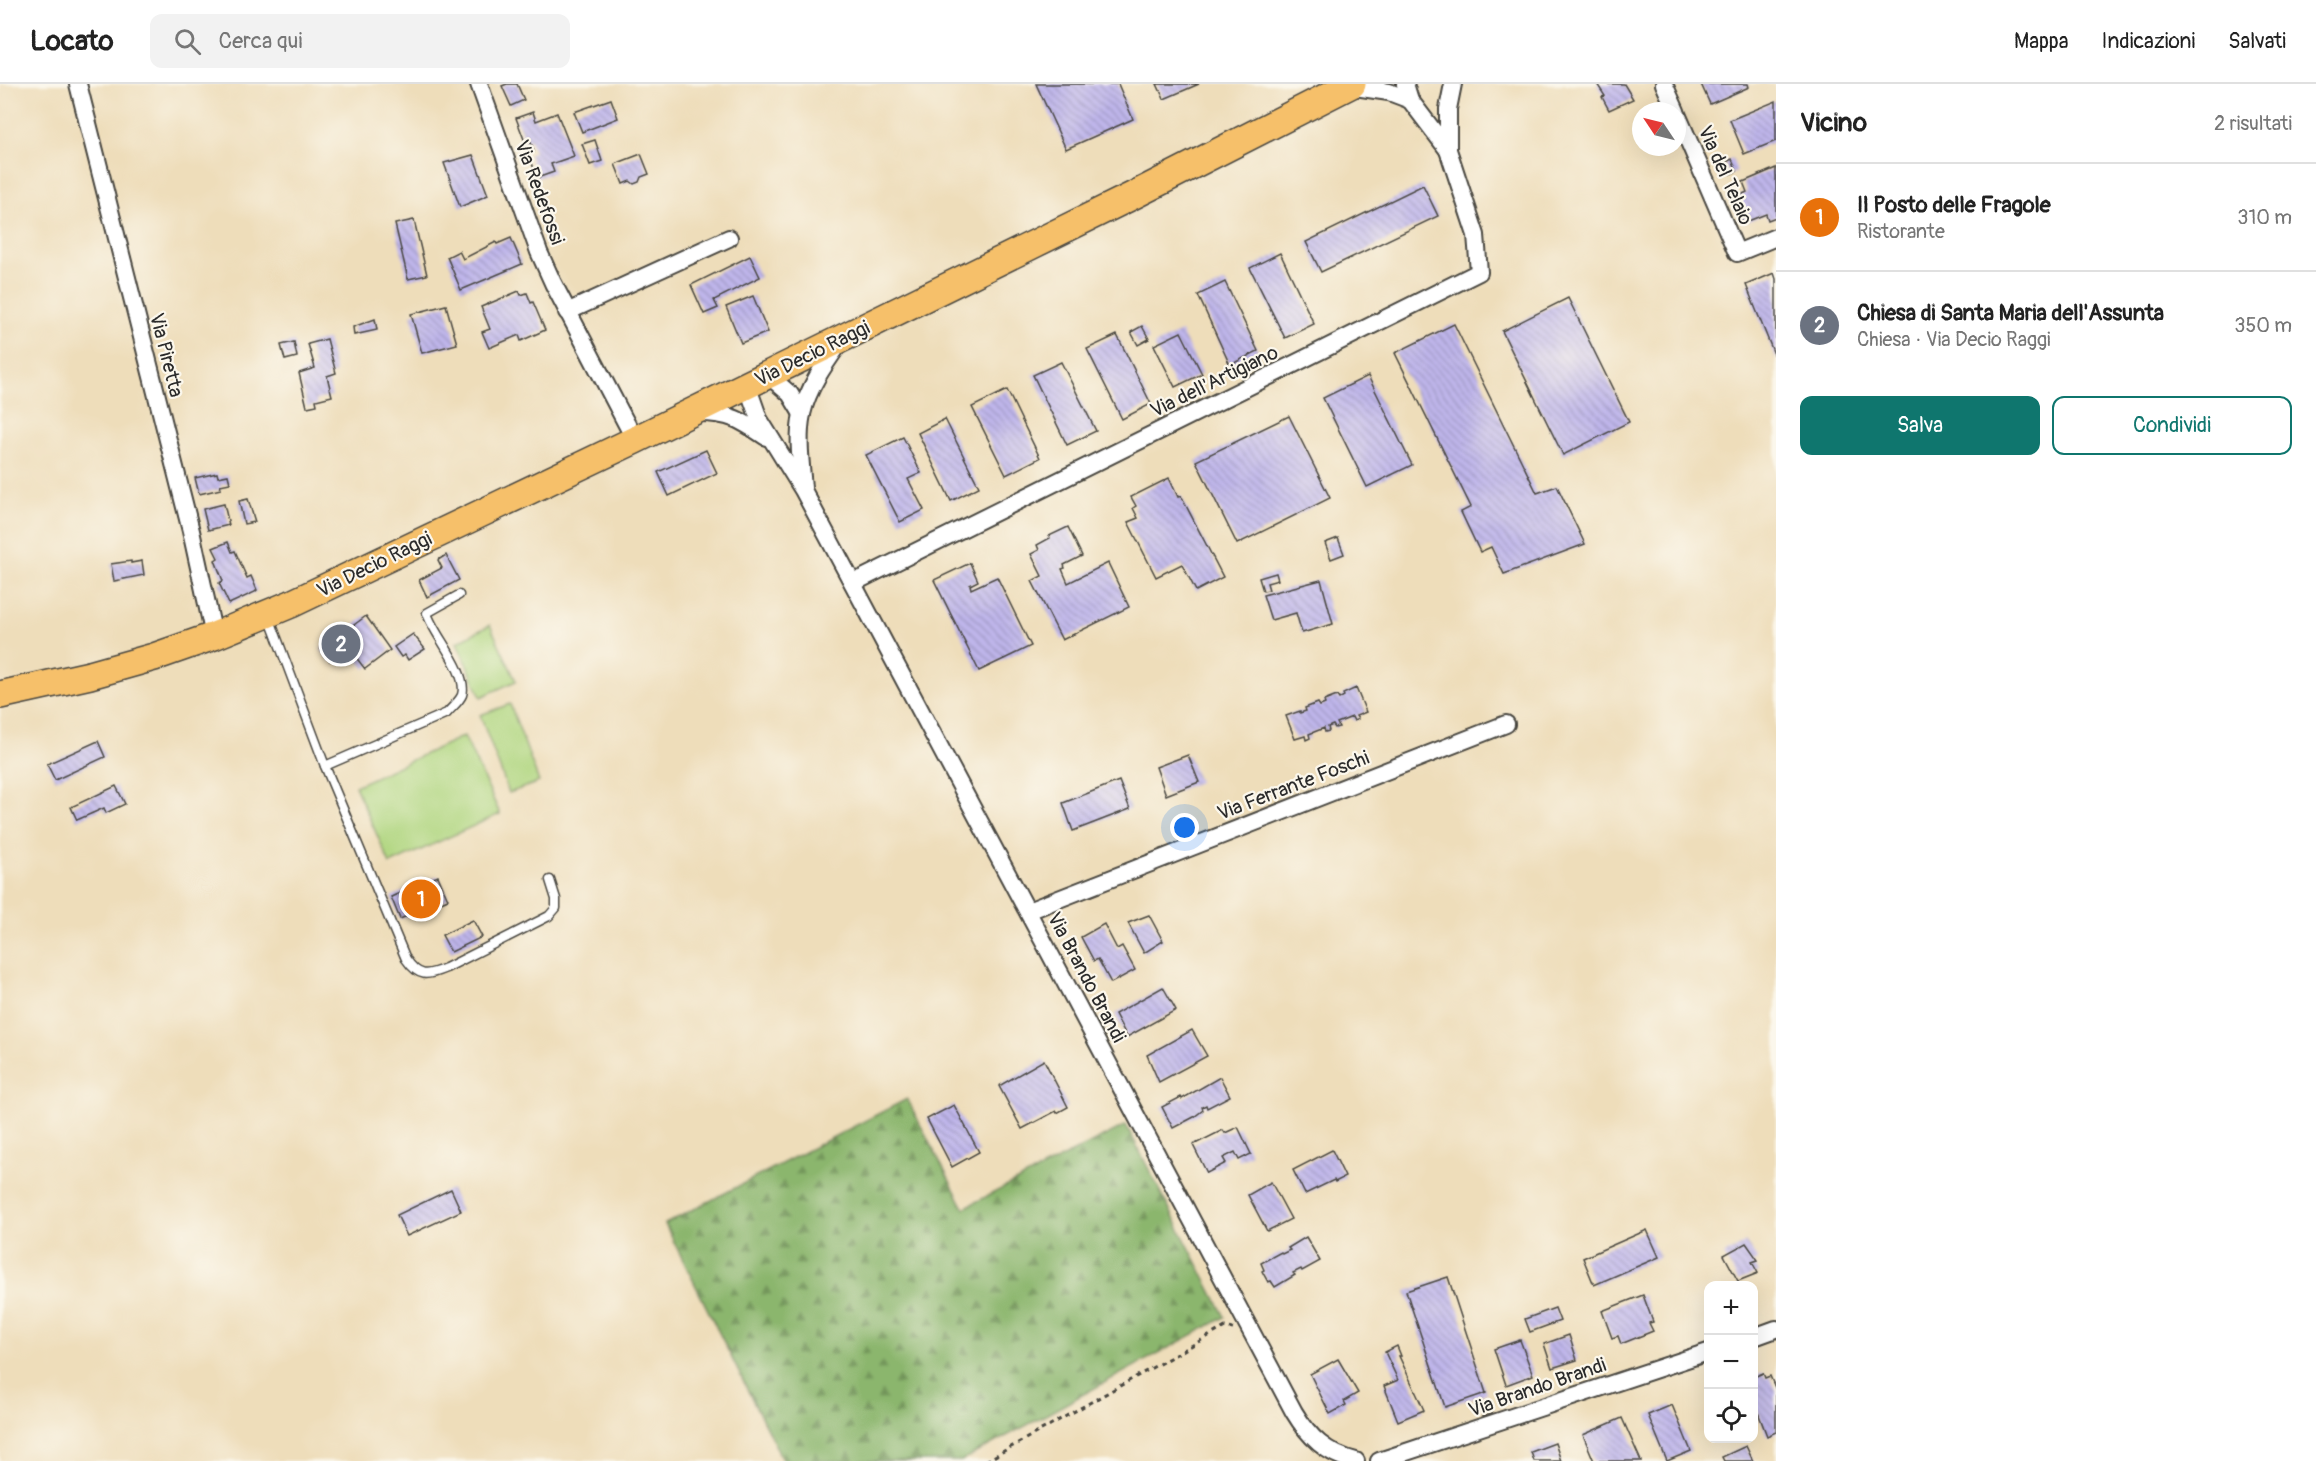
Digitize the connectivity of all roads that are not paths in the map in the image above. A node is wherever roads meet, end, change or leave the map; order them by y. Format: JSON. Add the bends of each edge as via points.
{"nodes":[{"id":1,"x":78,"y":84,"type":"edge"},
{"id":2,"x":479,"y":84,"type":"edge"},
{"id":3,"x":1405,"y":84,"type":"edge"},
{"id":4,"x":1664,"y":84,"type":"edge"},
{"id":5,"x":1350,"y":85,"type":"edge"},
{"id":6,"x":1451,"y":86,"type":"edge"},
{"id":7,"x":1410,"y":100,"type":"junction"},
{"id":8,"x":1671,"y":102,"type":"edge"},
{"id":9,"x":1686,"y":136,"type":"edge"},
{"id":10,"x":1448,"y":150,"type":"junction"},
{"id":11,"x":1776,"y":237,"type":"edge"},
{"id":12,"x":729,"y":238,"type":"dead end"},
{"id":13,"x":567,"y":312,"type":"junction"},
{"id":14,"x":843,"y":338,"type":"junction"},
{"id":15,"x":757,"y":380,"type":"junction"},
{"id":16,"x":689,"y":413,"type":"junction"},
{"id":17,"x":802,"y":414,"type":"junction"},
{"id":18,"x":770,"y":439,"type":"junction"},
{"id":19,"x":635,"y":440,"type":"junction"},
{"id":20,"x":803,"y":490,"type":"junction"},
{"id":21,"x":854,"y":584,"type":"junction"},
{"id":22,"x":459,"y":595,"type":"dead end"},
{"id":23,"x":267,"y":614,"type":"junction"},
{"id":24,"x":214,"y":636,"type":"junction"},
{"id":25,"x":0,"y":695,"type":"edge"},
{"id":26,"x":1506,"y":724,"type":"dead end"},
{"id":27,"x":325,"y":766,"type":"junction"},
{"id":28,"x":550,"y":880,"type":"dead end"},
{"id":29,"x":1028,"y":911,"type":"junction"},
{"id":30,"x":1776,"y":1329,"type":"edge"},
{"id":31,"x":1758,"y":1336,"type":"edge"},
{"id":32,"x":1704,"y":1353,"type":"edge"},
{"id":33,"x":1347,"y":1460,"type":"edge"},
{"id":34,"x":1379,"y":1461,"type":"edge"}],
"edges":[{"from":1,"to":24,"type":"street","name":"Via Piretta"},
{"from":2,"to":13,"type":"street","name":"Via Redefossi","via":[[539,252]]},
{"from":3,"to":7,"type":"street","name":"Via dell'Artigiano"},
{"from":4,"to":8,"type":"street","name":"Via del Telaio"},
{"from":5,"to":7,"type":"street"},
{"from":5,"to":14,"type":"main road","name":"Via Decio Raggi"},
{"from":6,"to":10,"type":"street","name":"Via dell'Artigiano"},
{"from":7,"to":10,"type":"street","name":"Via dell'Artigiano"},
{"from":9,"to":11,"type":"street","name":"Via del Telaio","via":[[1737,253]]},
{"from":10,"to":21,"type":"street","name":"Via dell'Artigiano","via":[[1476,235],[1479,272]]},
{"from":12,"to":13,"type":"street"},
{"from":13,"to":19,"type":"street","name":"Via Redefossi"},
{"from":14,"to":15,"type":"main road","name":"Via Decio Raggi"},
{"from":14,"to":17,"type":"street","name":"Via Brando Brandi","via":[[814,383]]},
{"from":15,"to":16,"type":"main road","name":"Via Decio Raggi"},
{"from":15,"to":17,"type":"street","via":[[790,394]]},
{"from":15,"to":18,"type":"street","name":"Via Brando Brandi","via":[[754,408]]},
{"from":16,"to":18,"type":"street","name":"Via Brando Brandi","via":[[721,413],[739,419]]},
{"from":16,"to":19,"type":"main road","name":"Via Decio Raggi"},
{"from":17,"to":20,"type":"street","name":"Via Brando Brandi"},
{"from":18,"to":20,"type":"street","name":"Via Brando Brandi"},
{"from":19,"to":23,"type":"main road","name":"Via Decio Raggi"},
{"from":20,"to":21,"type":"street","name":"Via Brando Brandi"},
{"from":21,"to":29,"type":"street","name":"Via Brando Brandi"},
{"from":22,"to":27,"type":"lane","via":[[427,613],[459,676],[462,694],[458,702],[447,713]]},
{"from":23,"to":24,"type":"main road","name":"Via Decio Raggi"},
{"from":23,"to":27,"type":"lane"},
{"from":24,"to":25,"type":"main road","name":"Via Decio Raggi","via":[[90,675]]},
{"from":26,"to":29,"type":"street","name":"Via Ferrante Foschi"},
{"from":27,"to":28,"type":"lane","via":[[406,959],[420,974],[446,968],[549,916],[556,908]]},
{"from":29,"to":33,"type":"street","name":"Via Brando Brandi","via":[[1294,1412],[1315,1441]]},
{"from":30,"to":31,"type":"street"},
{"from":32,"to":34,"type":"street","name":"Via Brando Brandi"}]}
